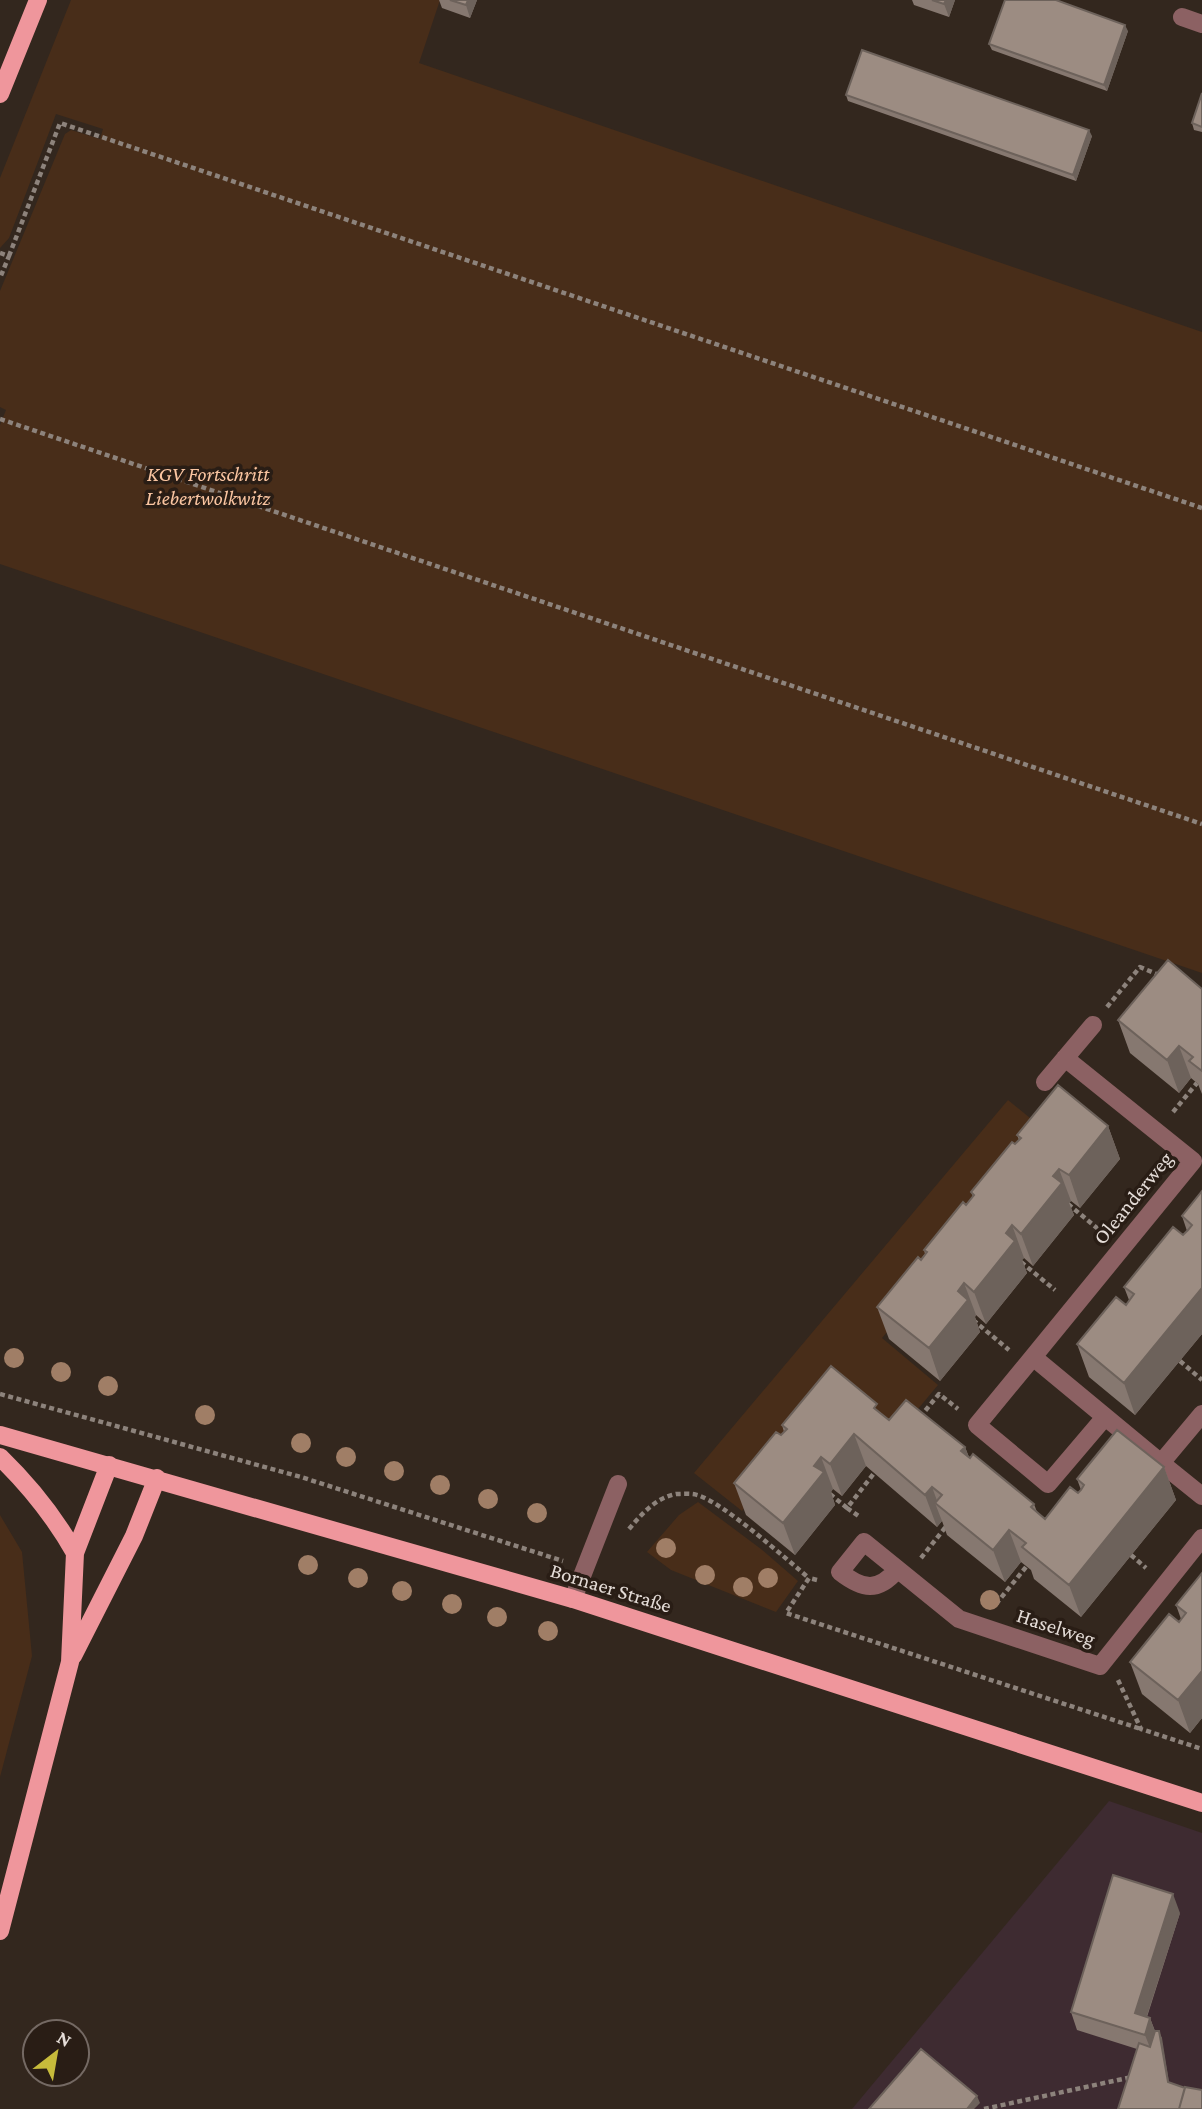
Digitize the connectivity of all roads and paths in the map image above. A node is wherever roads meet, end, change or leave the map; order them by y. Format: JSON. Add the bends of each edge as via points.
{"nodes":[{"id":1,"x":38,"y":0,"type":"edge"},
{"id":2,"x":1182,"y":17,"type":"dead end"},
{"id":3,"x":1202,"y":24,"type":"edge"},
{"id":4,"x":0,"y":94,"type":"edge"},
{"id":5,"x":0,"y":253,"type":"edge"},
{"id":6,"x":9,"y":256,"type":"junction"},
{"id":7,"x":0,"y":278,"type":"edge"},
{"id":8,"x":0,"y":419,"type":"edge"},
{"id":9,"x":1202,"y":508,"type":"edge"},
{"id":10,"x":1202,"y":824,"type":"edge"},
{"id":11,"x":1165,"y":977,"type":"edge"},
{"id":12,"x":1093,"y":1025,"type":"joint"},
{"id":13,"x":1066,"y":1058,"type":"junction"},
{"id":14,"x":1045,"y":1082,"type":"dead end"},
{"id":15,"x":1197,"y":1083,"type":"edge"},
{"id":16,"x":1157,"y":1133,"type":"junction"},
{"id":17,"x":1068,"y":1204,"type":"edge"},
{"id":18,"x":1122,"y":1248,"type":"junction"},
{"id":19,"x":1021,"y":1261,"type":"edge"},
{"id":20,"x":1075,"y":1306,"type":"junction"},
{"id":21,"x":972,"y":1320,"type":"edge"},
{"id":22,"x":1030,"y":1361,"type":"junction"},
{"id":23,"x":1180,"y":1361,"type":"dead end"},
{"id":24,"x":1202,"y":1380,"type":"edge"},
{"id":25,"x":0,"y":1394,"type":"edge"},
{"id":26,"x":1202,"y":1414,"type":"edge"},
{"id":27,"x":1105,"y":1416,"type":"junction"},
{"id":28,"x":977,"y":1425,"type":"junction"},
{"id":29,"x":912,"y":1426,"type":"edge"},
{"id":30,"x":0,"y":1435,"type":"edge"},
{"id":31,"x":0,"y":1457,"type":"edge"},
{"id":32,"x":1161,"y":1463,"type":"junction"},
{"id":33,"x":109,"y":1465,"type":"junction"},
{"id":34,"x":874,"y":1472,"type":"edge"},
{"id":35,"x":157,"y":1478,"type":"junction"},
{"id":36,"x":618,"y":1483,"type":"dead end"},
{"id":37,"x":830,"y":1493,"type":"edge"},
{"id":38,"x":1202,"y":1496,"type":"edge"},
{"id":39,"x":645,"y":1510,"type":"dead end"},
{"id":40,"x":948,"y":1523,"type":"edge"},
{"id":41,"x":1202,"y":1538,"type":"edge"},
{"id":42,"x":75,"y":1553,"type":"junction"},
{"id":43,"x":1026,"y":1567,"type":"edge"},
{"id":44,"x":584,"y":1568,"type":"junction"},
{"id":45,"x":840,"y":1572,"type":"junction"},
{"id":46,"x":902,"y":1573,"type":"junction"},
{"id":47,"x":809,"y":1578,"type":"junction"},
{"id":48,"x":573,"y":1599,"type":"junction"},
{"id":49,"x":979,"y":1626,"type":"junction"},
{"id":50,"x":69,"y":1662,"type":"junction"},
{"id":51,"x":1100,"y":1666,"type":"junction"},
{"id":52,"x":1141,"y":1729,"type":"junction"},
{"id":53,"x":1202,"y":1749,"type":"edge"},
{"id":54,"x":1202,"y":1803,"type":"edge"},
{"id":55,"x":0,"y":1931,"type":"edge"},
{"id":56,"x":1133,"y":2076,"type":"edge"},
{"id":57,"x":984,"y":2109,"type":"edge"}],
"edges":[{"from":1,"to":4,"type":"main road"},
{"from":2,"to":3,"type":"street"},
{"from":5,"to":6,"type":"path"},
{"from":6,"to":7,"type":"path"},
{"from":6,"to":9,"type":"path","via":[[60,123]]},
{"from":8,"to":10,"type":"path"},
{"from":11,"to":12,"type":"path","via":[[1140,967]]},
{"from":12,"to":13,"type":"street"},
{"from":13,"to":14,"type":"street"},
{"from":13,"to":16,"type":"street","name":"Oleanderweg"},
{"from":15,"to":16,"type":"path"},
{"from":16,"to":18,"type":"street","name":"Oleanderweg","via":[[1193,1161]]},
{"from":17,"to":18,"type":"path"},
{"from":18,"to":20,"type":"street","name":"Oleanderweg"},
{"from":19,"to":20,"type":"path"},
{"from":20,"to":22,"type":"street","name":"Oleanderweg"},
{"from":21,"to":22,"type":"path"},
{"from":22,"to":27,"type":"street"},
{"from":22,"to":28,"type":"street","name":"Oleanderweg"},
{"from":23,"to":24,"type":"path"},
{"from":25,"to":44,"type":"path","via":[[301,1477]]},
{"from":26,"to":32,"type":"street"},
{"from":27,"to":28,"type":"street","via":[[1048,1484]]},
{"from":27,"to":32,"type":"street"},
{"from":28,"to":29,"type":"path","via":[[939,1394]]},
{"from":30,"to":33,"type":"main road","name":"Bornaer Straße"},
{"from":31,"to":42,"type":"main road","via":[[29,1485]]},
{"from":32,"to":38,"type":"street"},
{"from":33,"to":35,"type":"main road","name":"Bornaer Straße"},
{"from":33,"to":42,"type":"main road"},
{"from":34,"to":37,"type":"path","via":[[847,1508]]},
{"from":35,"to":48,"type":"main road","name":"Bornaer Straße"},
{"from":35,"to":50,"type":"main road","via":[[134,1536]]},
{"from":36,"to":44,"type":"street"},
{"from":39,"to":47,"type":"path","via":[[676,1494],[697,1495]]},
{"from":40,"to":46,"type":"path"},
{"from":41,"to":51,"type":"street","name":"Haselweg"},
{"from":42,"to":50,"type":"main road"},
{"from":43,"to":49,"type":"path"},
{"from":44,"to":48,"type":"street"},
{"from":45,"to":46,"type":"street","via":[[871,1589]]},
{"from":45,"to":46,"type":"street","name":"Haselweg","via":[[864,1542]]},
{"from":45,"to":47,"type":"path","via":[[825,1581]]},
{"from":46,"to":49,"type":"street","name":"Haselweg","via":[[959,1619]]},
{"from":47,"to":52,"type":"path","via":[[786,1613]]},
{"from":48,"to":54,"type":"main road","name":"Bornaer Straße"},
{"from":49,"to":51,"type":"street","name":"Haselweg"},
{"from":50,"to":55,"type":"main road"},
{"from":51,"to":52,"type":"path","via":[[1119,1681]]},
{"from":52,"to":53,"type":"path"},
{"from":56,"to":57,"type":"path"}]}
